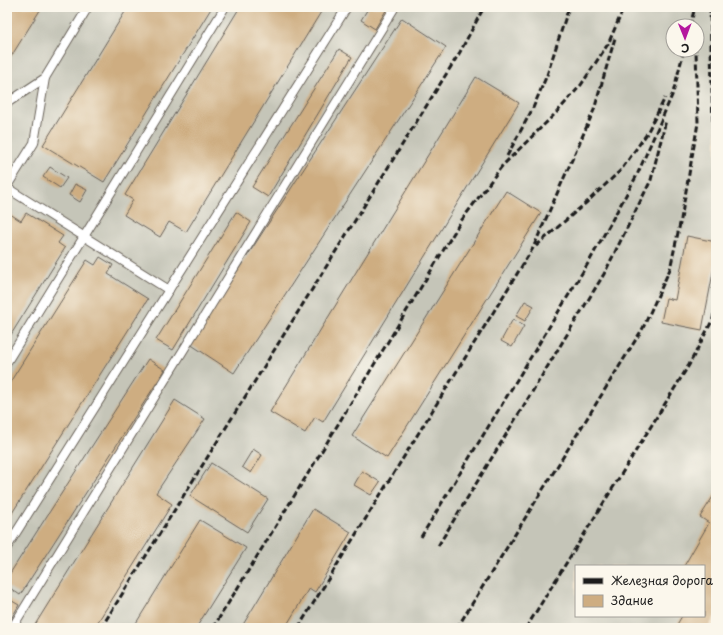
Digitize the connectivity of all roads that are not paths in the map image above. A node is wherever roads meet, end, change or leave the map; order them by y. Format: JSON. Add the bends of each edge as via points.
{"nodes":[{"id":1,"x":88,"y":7,"type":"edge"},
{"id":2,"x":225,"y":7,"type":"edge"},
{"id":3,"x":346,"y":7,"type":"edge"},
{"id":4,"x":395,"y":7,"type":"edge"},
{"id":5,"x":45,"y":78,"type":"junction"},
{"id":6,"x":7,"y":103,"type":"edge"},
{"id":7,"x":7,"y":187,"type":"edge"},
{"id":8,"x":84,"y":236,"type":"junction"},
{"id":9,"x":169,"y":290,"type":"junction"},
{"id":10,"x":7,"y":362,"type":"edge"},
{"id":11,"x":7,"y":547,"type":"edge"},
{"id":12,"x":12,"y":628,"type":"edge"}],
"edges":[{"from":1,"to":5,"type":"lane"},
{"from":2,"to":8,"type":"lane"},
{"from":3,"to":9,"type":"lane"},
{"from":4,"to":12,"type":"lane"},
{"from":5,"to":6,"type":"lane"},
{"from":5,"to":7,"type":"lane","via":[[34,143]]},
{"from":7,"to":8,"type":"lane"},
{"from":8,"to":9,"type":"lane"},
{"from":8,"to":10,"type":"lane"},
{"from":9,"to":11,"type":"lane"}]}
